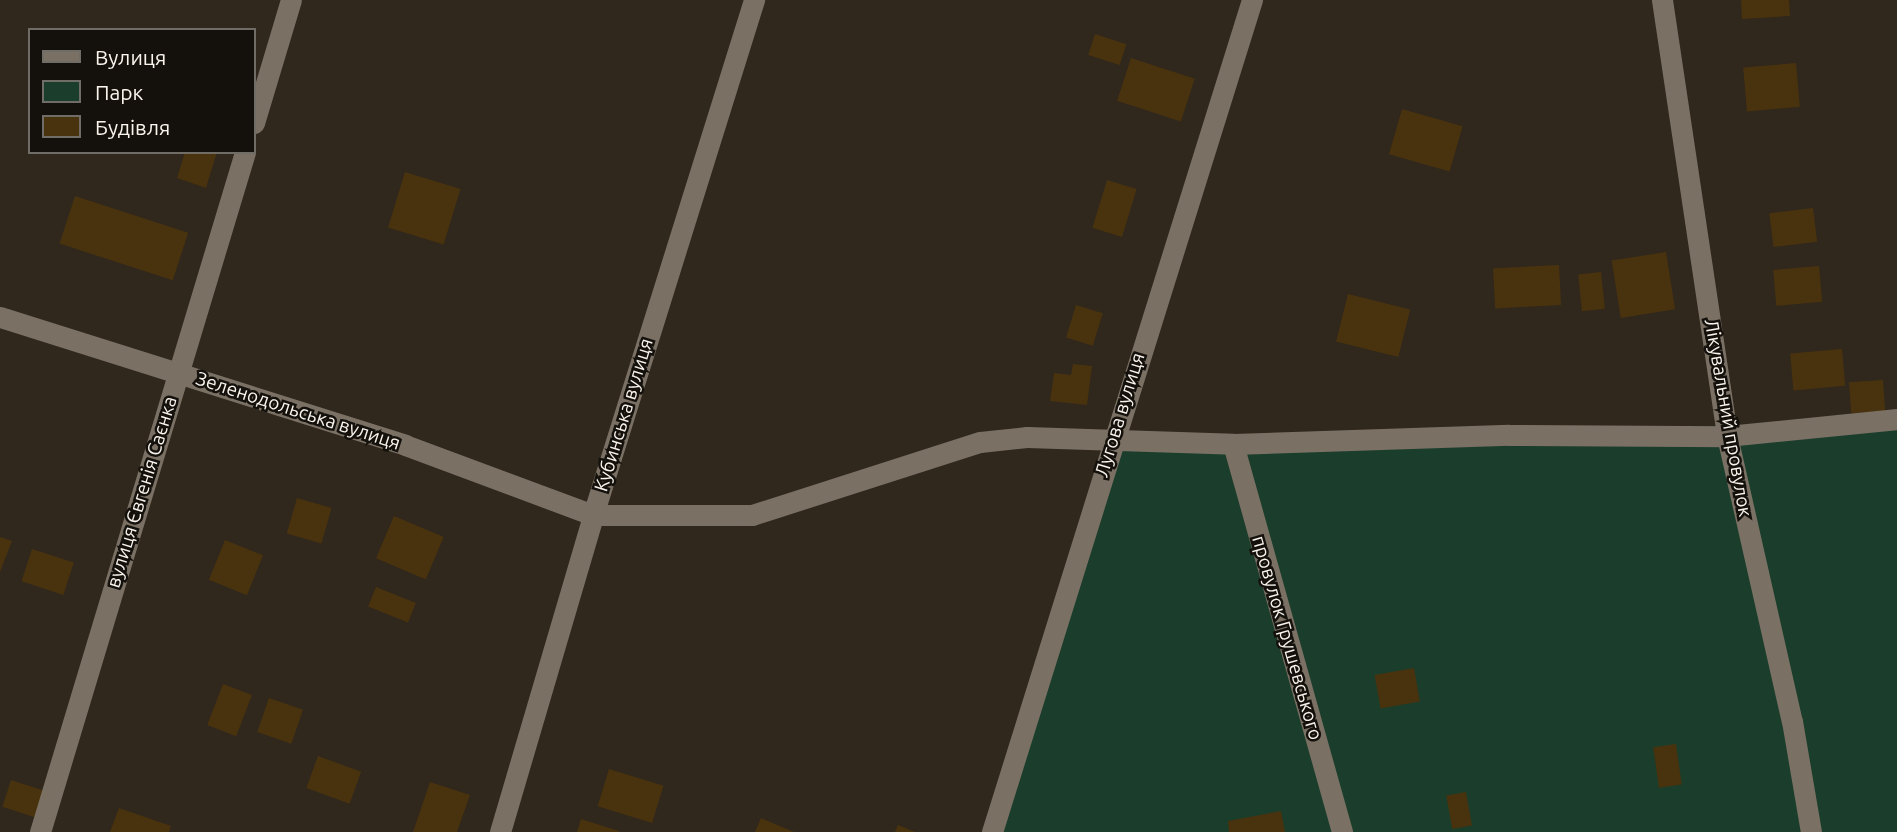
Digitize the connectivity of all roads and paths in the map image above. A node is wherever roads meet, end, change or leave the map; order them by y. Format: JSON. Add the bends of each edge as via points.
{"nodes":[{"id":1,"x":291,"y":0,"type":"edge"},
{"id":2,"x":754,"y":0,"type":"edge"},
{"id":3,"x":1252,"y":0,"type":"edge"},
{"id":4,"x":1662,"y":0,"type":"edge"},
{"id":5,"x":256,"y":116,"type":"edge"},
{"id":6,"x":244,"y":154,"type":"edge"},
{"id":7,"x":0,"y":317,"type":"edge"},
{"id":8,"x":178,"y":373,"type":"junction"},
{"id":9,"x":1897,"y":419,"type":"edge"},
{"id":10,"x":1727,"y":436,"type":"junction"},
{"id":11,"x":1111,"y":442,"type":"junction"},
{"id":12,"x":1233,"y":444,"type":"junction"},
{"id":13,"x":593,"y":515,"type":"junction"},
{"id":14,"x":40,"y":832,"type":"edge"},
{"id":15,"x":500,"y":832,"type":"edge"},
{"id":16,"x":992,"y":832,"type":"edge"},
{"id":17,"x":1342,"y":832,"type":"edge"},
{"id":18,"x":1811,"y":832,"type":"edge"}],
"edges":[{"from":1,"to":5,"type":"street"},
{"from":2,"to":13,"type":"street","name":"Кубинська вулиця"},
{"from":3,"to":11,"type":"street","name":"Лугова вулиця"},
{"from":4,"to":10,"type":"street","name":"Лікувальний провулок"},
{"from":6,"to":8,"type":"street","name":"вулиця Євгенія Саєнка"},
{"from":7,"to":8,"type":"street","name":"Зеленодольська вулиця"},
{"from":8,"to":13,"type":"street","name":"Зеленодольська вулиця","via":[[405,445]]},
{"from":8,"to":14,"type":"street","name":"вулиця Євгенія Саєнка"},
{"from":9,"to":10,"type":"street"},
{"from":10,"to":12,"type":"street","via":[[1509,435]]},
{"from":10,"to":18,"type":"street","name":"Лікувальний провулок","via":[[1792,721]]},
{"from":11,"to":12,"type":"street"},
{"from":11,"to":13,"type":"street","via":[[1027,437],[980,442],[752,515]]},
{"from":11,"to":16,"type":"street","name":"Лугова вулиця"},
{"from":12,"to":17,"type":"street","name":"провулок Грушевського"},
{"from":13,"to":15,"type":"street","name":"Кубинська вулиця"}]}
